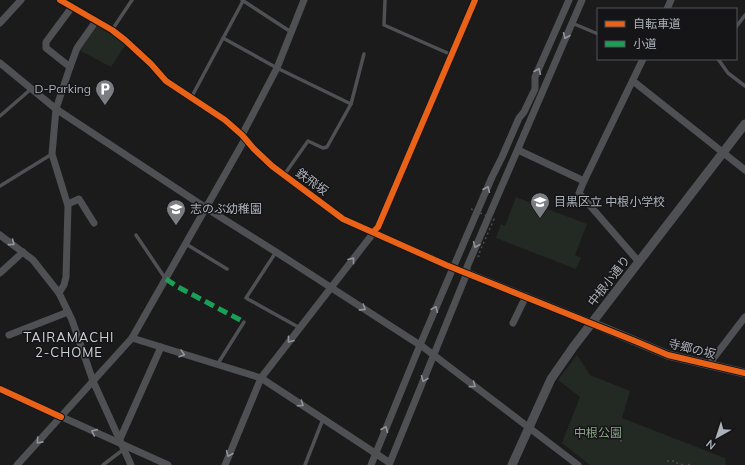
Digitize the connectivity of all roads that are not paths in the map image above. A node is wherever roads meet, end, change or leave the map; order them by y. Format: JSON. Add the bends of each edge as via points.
{"nodes":[{"id":1,"x":21,"y":0,"type":"edge"},
{"id":2,"x":60,"y":0,"type":"edge"},
{"id":3,"x":132,"y":0,"type":"edge"},
{"id":4,"x":243,"y":0,"type":"edge"},
{"id":5,"x":304,"y":0,"type":"edge"},
{"id":6,"x":385,"y":0,"type":"edge"},
{"id":7,"x":475,"y":0,"type":"edge"},
{"id":8,"x":569,"y":0,"type":"edge"},
{"id":9,"x":582,"y":0,"type":"edge"},
{"id":10,"x":72,"y":7,"type":"junction"},
{"id":11,"x":745,"y":15,"type":"edge"},
{"id":12,"x":96,"y":21,"type":"junction"},
{"id":13,"x":572,"y":22,"type":"junction"},
{"id":14,"x":0,"y":23,"type":"edge"},
{"id":15,"x":737,"y":26,"type":"edge"},
{"id":16,"x":112,"y":30,"type":"junction"},
{"id":17,"x":291,"y":32,"type":"junction"},
{"id":18,"x":597,"y":34,"type":"edge"},
{"id":19,"x":223,"y":38,"type":"junction"},
{"id":20,"x":364,"y":54,"type":"dead end"},
{"id":21,"x":452,"y":55,"type":"junction"},
{"id":22,"x":643,"y":60,"type":"edge"},
{"id":23,"x":719,"y":60,"type":"edge"},
{"id":24,"x":0,"y":63,"type":"edge"},
{"id":25,"x":70,"y":67,"type":"junction"},
{"id":26,"x":277,"y":68,"type":"junction"},
{"id":27,"x":633,"y":81,"type":"junction"},
{"id":28,"x":745,"y":86,"type":"edge"},
{"id":29,"x":31,"y":89,"type":"junction"},
{"id":30,"x":191,"y":98,"type":"junction"},
{"id":31,"x":350,"y":104,"type":"junction"},
{"id":32,"x":56,"y":109,"type":"junction"},
{"id":33,"x":0,"y":116,"type":"edge"},
{"id":34,"x":745,"y":124,"type":"edge"},
{"id":35,"x":243,"y":137,"type":"junction"},
{"id":36,"x":518,"y":150,"type":"junction"},
{"id":37,"x":723,"y":153,"type":"junction"},
{"id":38,"x":52,"y":154,"type":"junction"},
{"id":39,"x":745,"y":170,"type":"edge"},
{"id":40,"x":284,"y":175,"type":"junction"},
{"id":41,"x":584,"y":182,"type":"junction"},
{"id":42,"x":0,"y":186,"type":"edge"},
{"id":43,"x":68,"y":204,"type":"junction"},
{"id":44,"x":206,"y":208,"type":"junction"},
{"id":45,"x":94,"y":223,"type":"dead end"},
{"id":46,"x":373,"y":232,"type":"junction"},
{"id":47,"x":0,"y":235,"type":"edge"},
{"id":48,"x":136,"y":235,"type":"dead end"},
{"id":49,"x":186,"y":244,"type":"junction"},
{"id":50,"x":23,"y":252,"type":"junction"},
{"id":51,"x":276,"y":252,"type":"junction"},
{"id":52,"x":639,"y":262,"type":"junction"},
{"id":53,"x":227,"y":269,"type":"dead end"},
{"id":54,"x":460,"y":270,"type":"junction"},
{"id":55,"x":0,"y":273,"type":"edge"},
{"id":56,"x":166,"y":279,"type":"junction"},
{"id":57,"x":331,"y":287,"type":"junction"},
{"id":58,"x":59,"y":293,"type":"junction"},
{"id":59,"x":526,"y":296,"type":"junction"},
{"id":60,"x":68,"y":312,"type":"junction"},
{"id":61,"x":745,"y":317,"type":"edge"},
{"id":62,"x":244,"y":322,"type":"dead end"},
{"id":63,"x":513,"y":324,"type":"dead end"},
{"id":64,"x":592,"y":324,"type":"junction"},
{"id":65,"x":300,"y":328,"type":"junction"},
{"id":66,"x":9,"y":334,"type":"dead end"},
{"id":67,"x":132,"y":338,"type":"junction"},
{"id":68,"x":421,"y":346,"type":"junction"},
{"id":69,"x":162,"y":348,"type":"junction"},
{"id":70,"x":432,"y":354,"type":"junction"},
{"id":71,"x":709,"y":364,"type":"junction"},
{"id":72,"x":217,"y":365,"type":"junction"},
{"id":73,"x":745,"y":373,"type":"edge"},
{"id":74,"x":261,"y":378,"type":"junction"},
{"id":75,"x":93,"y":381,"type":"junction"},
{"id":76,"x":0,"y":389,"type":"edge"},
{"id":77,"x":61,"y":417,"type":"junction"},
{"id":78,"x":323,"y":419,"type":"junction"},
{"id":79,"x":529,"y":428,"type":"junction"},
{"id":80,"x":122,"y":444,"type":"junction"},
{"id":81,"x":377,"y":454,"type":"junction"},
{"id":82,"x":390,"y":463,"type":"edge"},
{"id":83,"x":17,"y":465,"type":"edge"},
{"id":84,"x":103,"y":465,"type":"edge"},
{"id":85,"x":131,"y":465,"type":"edge"},
{"id":86,"x":168,"y":465,"type":"edge"},
{"id":87,"x":225,"y":465,"type":"edge"},
{"id":88,"x":305,"y":465,"type":"edge"},
{"id":89,"x":371,"y":465,"type":"edge"},
{"id":90,"x":512,"y":465,"type":"edge"},
{"id":91,"x":578,"y":465,"type":"edge"}],
"edges":[{"from":1,"to":14,"type":"street"},
{"from":2,"to":10,"type":"street","name":"鉄飛坂"},
{"from":3,"to":16,"type":"lane"},
{"from":4,"to":17,"type":"lane"},
{"from":4,"to":19,"type":"lane"},
{"from":5,"to":17,"type":"street"},
{"from":6,"to":21,"type":"lane","via":[[384,25]]},
{"from":7,"to":21,"type":"street"},
{"from":54,"to":8,"type":"street","one_way":true,"via":[[492,177],[524,112],[534,89],[535,77]]},
{"from":9,"to":13,"type":"street"},
{"from":10,"to":12,"type":"street","name":"鉄飛坂"},
{"from":10,"to":25,"type":"street","via":[[46,42],[46,48]]},
{"from":11,"to":15,"type":"lane"},
{"from":12,"to":16,"type":"street","name":"鉄飛坂"},
{"from":12,"to":25,"type":"street","via":[[77,48]]},
{"from":13,"to":18,"type":"lane"},
{"from":13,"to":36,"type":"street","one_way":true},
{"from":16,"to":30,"type":"street","name":"鉄飛坂","via":[[151,64],[166,81]]},
{"from":17,"to":26,"type":"street"},
{"from":19,"to":26,"type":"lane"},
{"from":19,"to":30,"type":"lane"},
{"from":20,"to":31,"type":"lane"},
{"from":21,"to":46,"type":"street","via":[[378,227]]},
{"from":22,"to":27,"type":"street"},
{"from":23,"to":28,"type":"lane","via":[[728,73]]},
{"from":24,"to":29,"type":"street"},
{"from":25,"to":32,"type":"street"},
{"from":26,"to":31,"type":"lane"},
{"from":26,"to":35,"type":"street"},
{"from":27,"to":37,"type":"street"},
{"from":27,"to":41,"type":"street"},
{"from":29,"to":32,"type":"street"},
{"from":29,"to":33,"type":"lane"},
{"from":30,"to":35,"type":"street","name":"鉄飛坂","via":[[225,120]]},
{"from":31,"to":40,"type":"lane","via":[[327,147],[323,148],[308,141]]},
{"from":32,"to":38,"type":"street"},
{"from":32,"to":44,"type":"street"},
{"from":34,"to":37,"type":"street","name":"中根小通り"},
{"from":35,"to":40,"type":"street","name":"鉄飛坂"},
{"from":35,"to":44,"type":"street"},
{"from":36,"to":41,"type":"street"},
{"from":36,"to":54,"type":"street","one_way":true,"via":[[467,267]]},
{"from":37,"to":39,"type":"street"},
{"from":37,"to":52,"type":"street","name":"中根小通り"},
{"from":38,"to":42,"type":"lane"},
{"from":38,"to":43,"type":"street"},
{"from":40,"to":46,"type":"street","name":"鉄飛坂","via":[[343,219]]},
{"from":41,"to":52,"type":"street","via":[[579,193]]},
{"from":43,"to":45,"type":"street","via":[[79,199]]},
{"from":43,"to":58,"type":"street","via":[[66,277]]},
{"from":44,"to":49,"type":"street"},
{"from":44,"to":51,"type":"street"},
{"from":46,"to":54,"type":"street","name":"鉄飛坂"},
{"from":57,"to":46,"type":"street","one_way":true},
{"from":47,"to":50,"type":"street","one_way":true},
{"from":48,"to":56,"type":"lane"},
{"from":49,"to":53,"type":"lane"},
{"from":49,"to":56,"type":"street"},
{"from":50,"to":55,"type":"street"},
{"from":50,"to":58,"type":"street","via":[[33,260]]},
{"from":51,"to":57,"type":"street"},
{"from":51,"to":65,"type":"lane","via":[[246,298]]},
{"from":52,"to":64,"type":"street","name":"中根小通り"},
{"from":54,"to":59,"type":"street","name":"鉄飛坂"},
{"from":68,"to":54,"type":"street","one_way":true},
{"from":54,"to":70,"type":"street"},
{"from":56,"to":67,"type":"street"},
{"from":57,"to":65,"type":"street"},
{"from":57,"to":68,"type":"street","one_way":true},
{"from":58,"to":60,"type":"street"},
{"from":59,"to":63,"type":"street"},
{"from":59,"to":64,"type":"street","name":"鉄飛坂"},
{"from":60,"to":66,"type":"street"},
{"from":60,"to":75,"type":"street"},
{"from":61,"to":71,"type":"street"},
{"from":62,"to":72,"type":"lane"},
{"from":64,"to":71,"type":"street","name":"寺郷の坂","via":[[668,355]]},
{"from":64,"to":79,"type":"street","name":"中根小通り","via":[[550,379]]},
{"from":65,"to":74,"type":"street","one_way":true},
{"from":67,"to":69,"type":"street"},
{"from":67,"to":75,"type":"street"},
{"from":68,"to":70,"type":"street","bridge":true},
{"from":81,"to":68,"type":"street","one_way":true},
{"from":69,"to":72,"type":"street","one_way":true},
{"from":69,"to":80,"type":"street"},
{"from":70,"to":79,"type":"street","one_way":true},
{"from":70,"to":82,"type":"street","one_way":true},
{"from":71,"to":73,"type":"street","name":"寺郷の坂"},
{"from":72,"to":74,"type":"street"},
{"from":74,"to":78,"type":"street","one_way":true},
{"from":74,"to":87,"type":"street","one_way":true},
{"from":75,"to":77,"type":"street"},
{"from":75,"to":80,"type":"street"},
{"from":76,"to":77,"type":"street"},
{"from":80,"to":77,"type":"street","one_way":true},
{"from":77,"to":83,"type":"street","one_way":true},
{"from":78,"to":81,"type":"street"},
{"from":78,"to":88,"type":"lane"},
{"from":79,"to":90,"type":"street","name":"中根小通り"},
{"from":79,"to":91,"type":"street"},
{"from":80,"to":84,"type":"lane"},
{"from":80,"to":85,"type":"street"},
{"from":80,"to":86,"type":"street"},
{"from":81,"to":82,"type":"street","bridge":true},
{"from":81,"to":89,"type":"street"}]}
